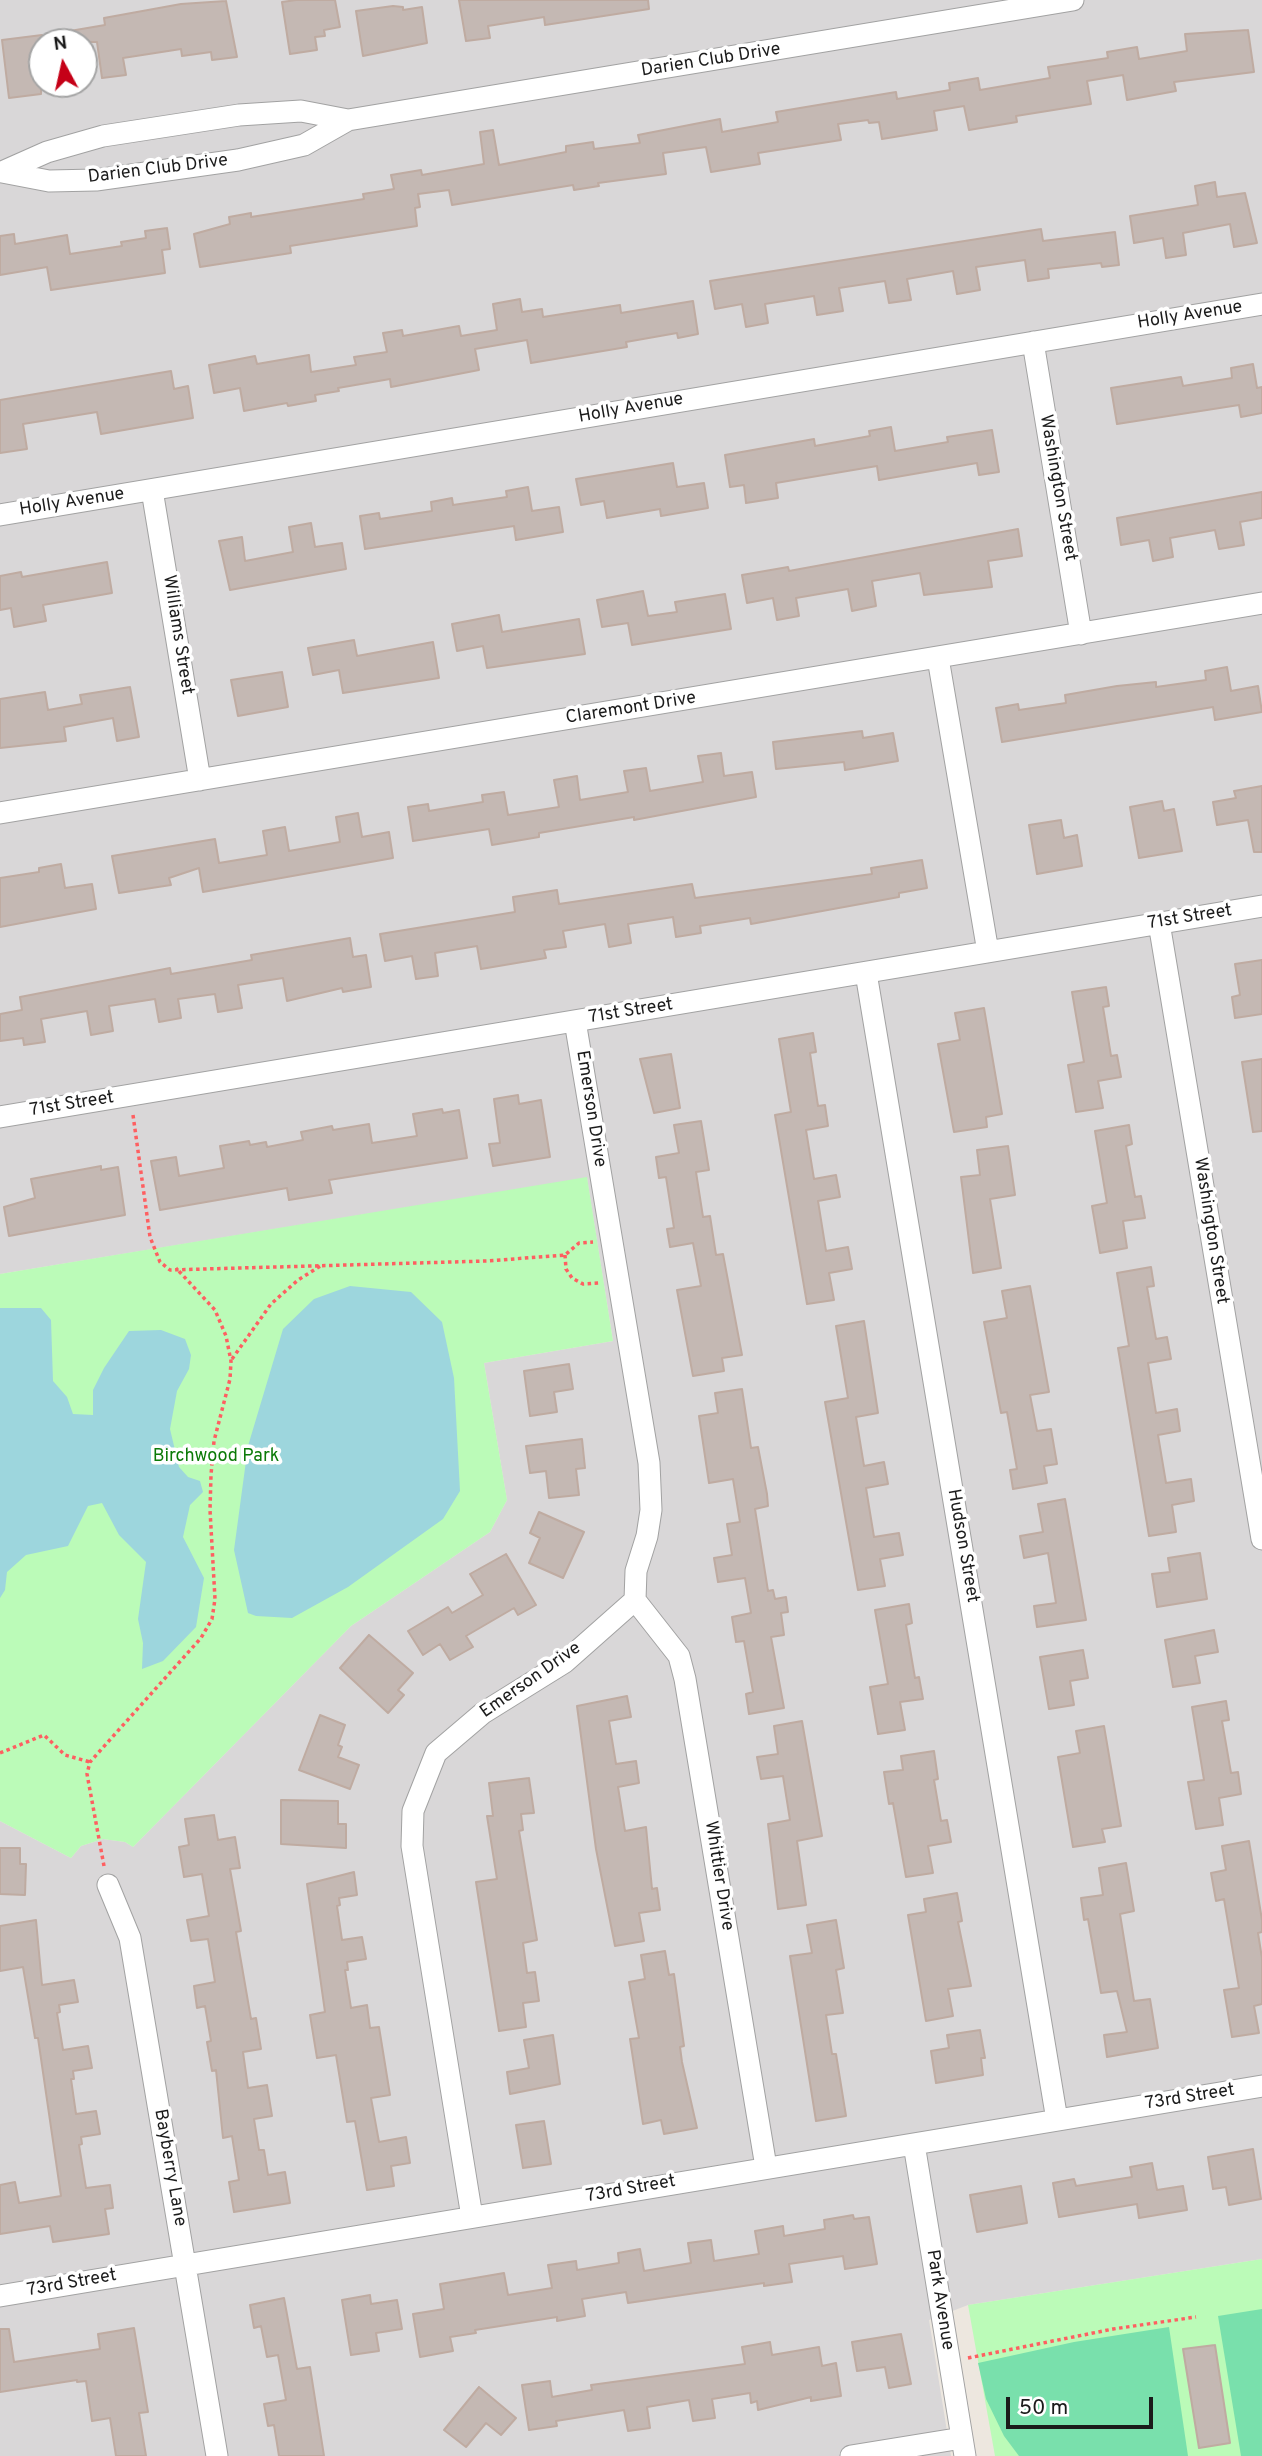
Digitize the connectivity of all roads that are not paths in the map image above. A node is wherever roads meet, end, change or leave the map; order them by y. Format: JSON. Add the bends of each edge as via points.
{"nodes":[{"id":1,"x":1073,"y":0,"type":"edge"},
{"id":2,"x":348,"y":120,"type":"junction"},
{"id":3,"x":1,"y":172,"type":"edge"},
{"id":4,"x":1262,"y":304,"type":"edge"},
{"id":5,"x":1033,"y":342,"type":"junction"},
{"id":6,"x":152,"y":490,"type":"junction"},
{"id":7,"x":0,"y":515,"type":"edge"},
{"id":8,"x":1262,"y":603,"type":"edge"},
{"id":9,"x":1082,"y":634,"type":"junction"},
{"id":10,"x":938,"y":658,"type":"junction"},
{"id":11,"x":200,"y":779,"type":"junction"},
{"id":12,"x":0,"y":813,"type":"edge"},
{"id":13,"x":1262,"y":906,"type":"edge"},
{"id":14,"x":1159,"y":923,"type":"junction"},
{"id":15,"x":988,"y":952,"type":"junction"},
{"id":16,"x":866,"y":973,"type":"junction"},
{"id":17,"x":575,"y":1021,"type":"junction"},
{"id":18,"x":0,"y":1117,"type":"edge"},
{"id":19,"x":1262,"y":1539,"type":"edge"},
{"id":20,"x":635,"y":1600,"type":"junction"},
{"id":21,"x":108,"y":1885,"type":"road end"},
{"id":22,"x":1262,"y":2086,"type":"edge"},
{"id":23,"x":1056,"y":2120,"type":"junction"},
{"id":24,"x":914,"y":2144,"type":"junction"},
{"id":25,"x":766,"y":2167,"type":"junction"},
{"id":26,"x":472,"y":2217,"type":"junction"},
{"id":27,"x":186,"y":2265,"type":"junction"},
{"id":28,"x":0,"y":2296,"type":"edge"},
{"id":29,"x":963,"y":2447,"type":"edge"},
{"id":30,"x":217,"y":2456,"type":"edge"},
{"id":31,"x":851,"y":2456,"type":"edge"}],
"edges":[{"from":1,"to":2,"type":"street","name":"Darien Club Drive"},
{"from":2,"to":3,"type":"street","name":"Darien Club Drive","via":[[301,111],[239,115],[103,136],[47,152]]},
{"from":2,"to":3,"type":"street","name":"Darien Club Drive","via":[[304,145],[238,160],[96,180],[49,181]]},
{"from":4,"to":5,"type":"street","name":"Holly Avenue"},
{"from":5,"to":6,"type":"street","name":"Holly Avenue"},
{"from":5,"to":9,"type":"street","name":"Washington Street"},
{"from":6,"to":7,"type":"street","name":"Holly Avenue"},
{"from":6,"to":11,"type":"street","name":"Williams Street"},
{"from":8,"to":9,"type":"street","name":"Claremont Drive"},
{"from":9,"to":10,"type":"street","name":"Claremont Drive"},
{"from":10,"to":11,"type":"street","name":"Claremont Drive"},
{"from":10,"to":15,"type":"street"},
{"from":11,"to":12,"type":"street","name":"Claremont Drive"},
{"from":13,"to":14,"type":"street","name":"71st Street"},
{"from":14,"to":15,"type":"street","name":"71st Street"},
{"from":14,"to":19,"type":"street","name":"Washington Street"},
{"from":15,"to":16,"type":"street","name":"71st Street"},
{"from":16,"to":17,"type":"street","name":"71st Street"},
{"from":16,"to":23,"type":"street","name":"Hudson Street"},
{"from":17,"to":18,"type":"street","name":"71st Street"},
{"from":17,"to":20,"type":"street","name":"Emerson Drive","via":[[652,1496],[636,1571]]},
{"from":20,"to":25,"type":"street","name":"Whittier Drive","via":[[679,1656],[685,1678]]},
{"from":20,"to":26,"type":"street","name":"Emerson Drive","via":[[565,1662],[483,1713],[436,1753],[414,1811],[412,1846]]},
{"from":21,"to":27,"type":"street","name":"Bayberry Lane","via":[[130,1938]]},
{"from":22,"to":23,"type":"street","name":"73rd Street"},
{"from":23,"to":24,"type":"street","name":"73rd Street"},
{"from":24,"to":25,"type":"street","name":"73rd Street"},
{"from":24,"to":29,"type":"street","name":"Park Avenue"},
{"from":25,"to":26,"type":"street","name":"73rd Street"},
{"from":26,"to":27,"type":"street","name":"73rd Street"},
{"from":27,"to":28,"type":"street","name":"73rd Street"},
{"from":27,"to":30,"type":"street","name":"Bayberry Lane"},
{"from":29,"to":31,"type":"street"}]}
